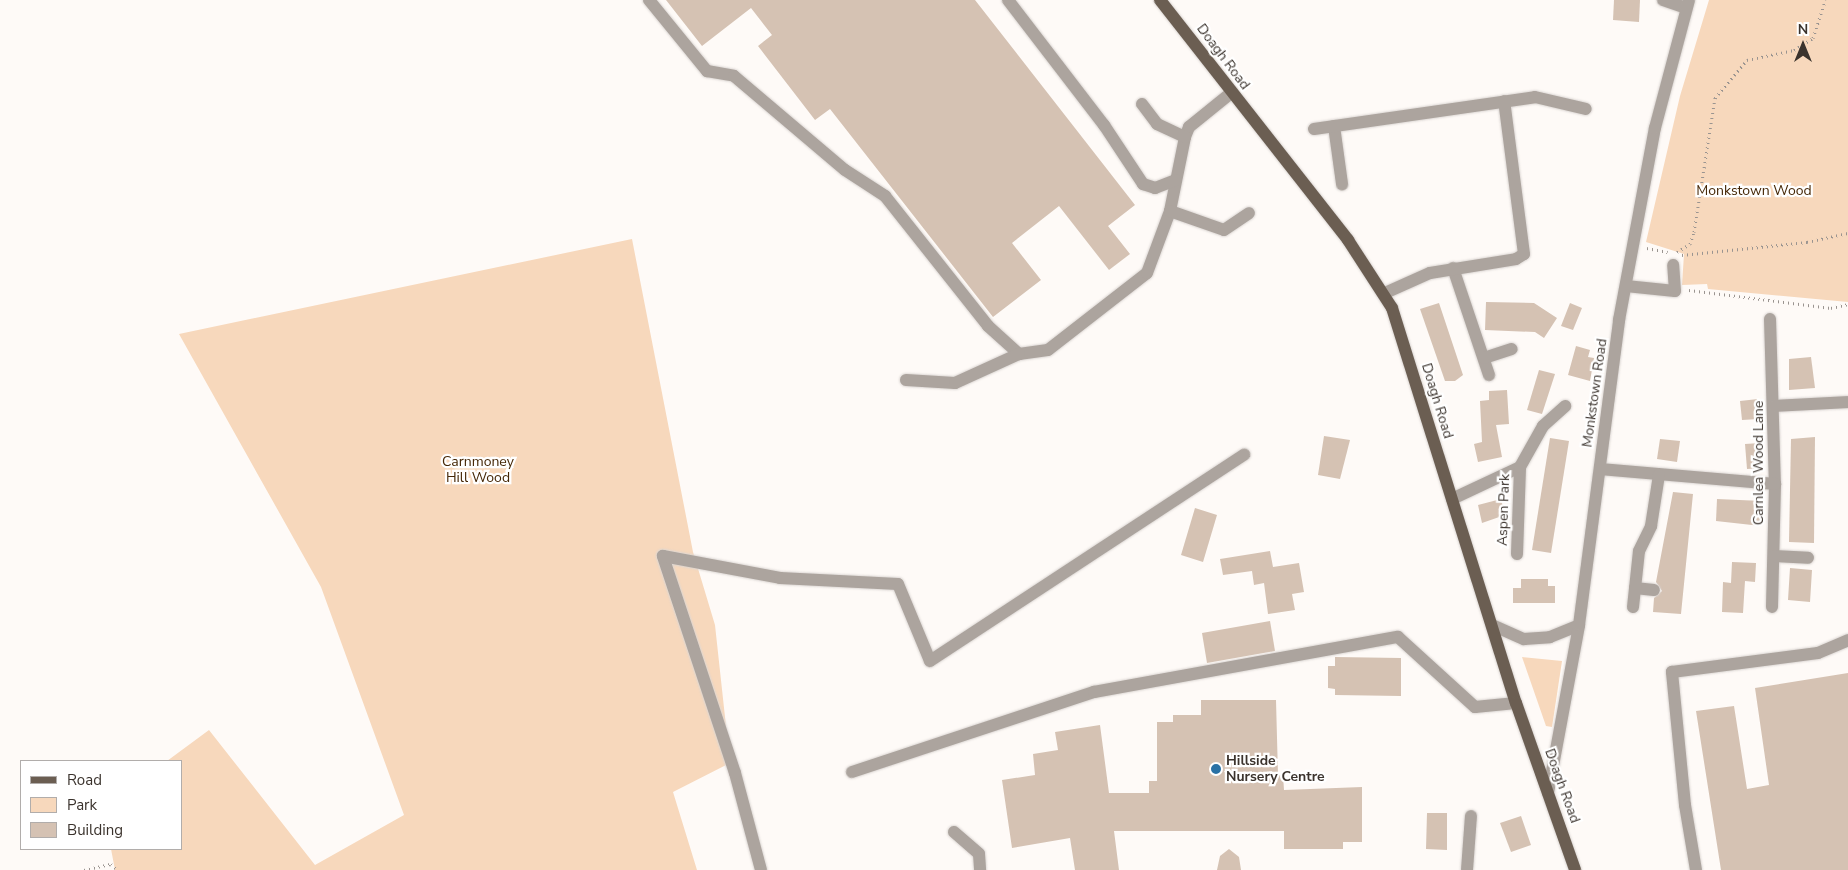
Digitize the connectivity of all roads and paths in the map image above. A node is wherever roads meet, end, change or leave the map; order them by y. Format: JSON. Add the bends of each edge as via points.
{"nodes":[{"id":1,"x":649,"y":0,"type":"edge"},
{"id":2,"x":1008,"y":0,"type":"edge"},
{"id":3,"x":1160,"y":0,"type":"edge"},
{"id":4,"x":1663,"y":0,"type":"edge"},
{"id":5,"x":1825,"y":0,"type":"edge"},
{"id":6,"x":1687,"y":4,"type":"edge"},
{"id":7,"x":1231,"y":93,"type":"junction"},
{"id":8,"x":1504,"y":101,"type":"junction"},
{"id":9,"x":1142,"y":104,"type":"dead end"},
{"id":10,"x":1586,"y":109,"type":"dead end"},
{"id":11,"x":1334,"y":126,"type":"junction"},
{"id":12,"x":1314,"y":130,"type":"dead end"},
{"id":13,"x":1185,"y":137,"type":"junction"},
{"id":14,"x":1176,"y":180,"type":"junction"},
{"id":15,"x":1342,"y":184,"type":"dead end"},
{"id":16,"x":1170,"y":212,"type":"junction"},
{"id":17,"x":1249,"y":213,"type":"dead end"},
{"id":18,"x":1848,"y":233,"type":"edge"},
{"id":19,"x":1633,"y":246,"type":"junction"},
{"id":20,"x":1674,"y":259,"type":"junction"},
{"id":21,"x":1453,"y":268,"type":"junction"},
{"id":22,"x":1626,"y":286,"type":"junction"},
{"id":23,"x":1676,"y":290,"type":"junction"},
{"id":24,"x":1384,"y":293,"type":"junction"},
{"id":25,"x":1848,"y":304,"type":"edge"},
{"id":26,"x":1770,"y":319,"type":"dead end"},
{"id":27,"x":1512,"y":349,"type":"dead end"},
{"id":28,"x":1019,"y":354,"type":"junction"},
{"id":29,"x":1484,"y":358,"type":"junction"},
{"id":30,"x":1489,"y":376,"type":"dead end"},
{"id":31,"x":906,"y":380,"type":"dead end"},
{"id":32,"x":1848,"y":402,"type":"edge"},
{"id":33,"x":1564,"y":406,"type":"dead end"},
{"id":34,"x":1774,"y":406,"type":"junction"},
{"id":35,"x":1244,"y":455,"type":"dead end"},
{"id":36,"x":1520,"y":466,"type":"junction"},
{"id":37,"x":1600,"y":469,"type":"junction"},
{"id":38,"x":1659,"y":474,"type":"junction"},
{"id":39,"x":1775,"y":484,"type":"junction"},
{"id":40,"x":1452,"y":499,"type":"junction"},
{"id":41,"x":1517,"y":554,"type":"dead end"},
{"id":42,"x":1774,"y":556,"type":"junction"},
{"id":43,"x":1808,"y":558,"type":"dead end"},
{"id":44,"x":1635,"y":588,"type":"junction"},
{"id":45,"x":1654,"y":590,"type":"dead end"},
{"id":46,"x":1633,"y":607,"type":"dead end"},
{"id":47,"x":1772,"y":607,"type":"dead end"},
{"id":48,"x":1492,"y":625,"type":"junction"},
{"id":49,"x":1579,"y":625,"type":"junction"},
{"id":50,"x":1848,"y":640,"type":"edge"},
{"id":51,"x":1516,"y":703,"type":"junction"},
{"id":52,"x":852,"y":772,"type":"dead end"},
{"id":53,"x":1548,"y":793,"type":"junction"},
{"id":54,"x":1471,"y":816,"type":"dead end"},
{"id":55,"x":954,"y":832,"type":"dead end"},
{"id":56,"x":84,"y":870,"type":"edge"},
{"id":57,"x":118,"y":870,"type":"edge"},
{"id":58,"x":761,"y":870,"type":"edge"},
{"id":59,"x":980,"y":870,"type":"edge"},
{"id":60,"x":1467,"y":870,"type":"edge"},
{"id":61,"x":1575,"y":870,"type":"edge"},
{"id":62,"x":1696,"y":870,"type":"edge"}],
"edges":[{"from":1,"to":28,"type":"street","via":[[707,71],[734,76],[845,170],[885,196],[988,326]]},
{"from":2,"to":14,"type":"street","via":[[1104,125],[1143,184],[1155,188]]},
{"from":3,"to":7,"type":"main road","name":"Doagh Road"},
{"from":4,"to":6,"type":"street"},
{"from":5,"to":20,"type":"path","via":[[1813,38],[1794,50],[1747,60],[1715,98],[1694,232],[1690,244]]},
{"from":6,"to":19,"type":"street","name":"Monkstown Road","via":[[1655,128]]},
{"from":7,"to":13,"type":"street","via":[[1202,115]]},
{"from":7,"to":24,"type":"main road","name":"Doagh Road"},
{"from":8,"to":10,"type":"street","via":[[1535,97]]},
{"from":8,"to":11,"type":"street"},
{"from":8,"to":21,"type":"street","via":[[1526,247],[1516,259]]},
{"from":9,"to":13,"type":"street","via":[[1158,124]]},
{"from":11,"to":12,"type":"street"},
{"from":11,"to":15,"type":"street"},
{"from":13,"to":14,"type":"street"},
{"from":14,"to":16,"type":"street"},
{"from":16,"to":17,"type":"street","via":[[1224,230]]},
{"from":16,"to":28,"type":"street","via":[[1147,274],[1048,350]]},
{"from":18,"to":20,"type":"path","via":[[1807,242],[1698,251]]},
{"from":19,"to":20,"type":"path"},
{"from":19,"to":22,"type":"street","name":"Monkstown Road"},
{"from":20,"to":23,"type":"street"},
{"from":21,"to":24,"type":"street"},
{"from":21,"to":29,"type":"street"},
{"from":22,"to":23,"type":"street"},
{"from":22,"to":37,"type":"street","name":"Monkstown Road"},
{"from":23,"to":25,"type":"path","via":[[1708,289],[1831,308]]},
{"from":24,"to":40,"type":"main road","name":"Doagh Road"},
{"from":26,"to":34,"type":"street","name":"Carnlea Wood Lane"},
{"from":27,"to":29,"type":"street"},
{"from":28,"to":31,"type":"street","via":[[955,384]]},
{"from":29,"to":30,"type":"street"},
{"from":32,"to":34,"type":"street"},
{"from":33,"to":36,"type":"street","name":"Aspen Park","via":[[1543,426]]},
{"from":34,"to":39,"type":"street","name":"Carnlea Wood Lane"},
{"from":35,"to":58,"type":"street","via":[[930,661],[898,584],[780,578],[663,556],[735,773]]},
{"from":36,"to":40,"type":"street","name":"Aspen Park"},
{"from":36,"to":41,"type":"street","name":"Aspen Park"},
{"from":37,"to":38,"type":"street"},
{"from":37,"to":49,"type":"street","name":"Monkstown Road"},
{"from":38,"to":39,"type":"street"},
{"from":38,"to":44,"type":"street","via":[[1651,526],[1639,551]]},
{"from":39,"to":42,"type":"street","name":"Carnlea Wood Lane"},
{"from":40,"to":48,"type":"main road","name":"Doagh Road"},
{"from":42,"to":43,"type":"street"},
{"from":42,"to":47,"type":"street","name":"Carnlea Wood Lane"},
{"from":44,"to":45,"type":"street"},
{"from":44,"to":46,"type":"street"},
{"from":48,"to":49,"type":"street","via":[[1524,639],[1550,637]]},
{"from":48,"to":51,"type":"main road","name":"Doagh Road"},
{"from":49,"to":53,"type":"street","name":"Monkstown Road"},
{"from":50,"to":62,"type":"street","via":[[1818,653],[1672,672],[1684,805]]},
{"from":51,"to":52,"type":"street","via":[[1475,707],[1398,637],[1094,692]]},
{"from":51,"to":53,"type":"main road","name":"Doagh Road"},
{"from":53,"to":61,"type":"main road","name":"Doagh Road"},
{"from":54,"to":60,"type":"street"},
{"from":55,"to":59,"type":"street","via":[[979,854]]},
{"from":56,"to":57,"type":"path","via":[[111,864]]}]}
